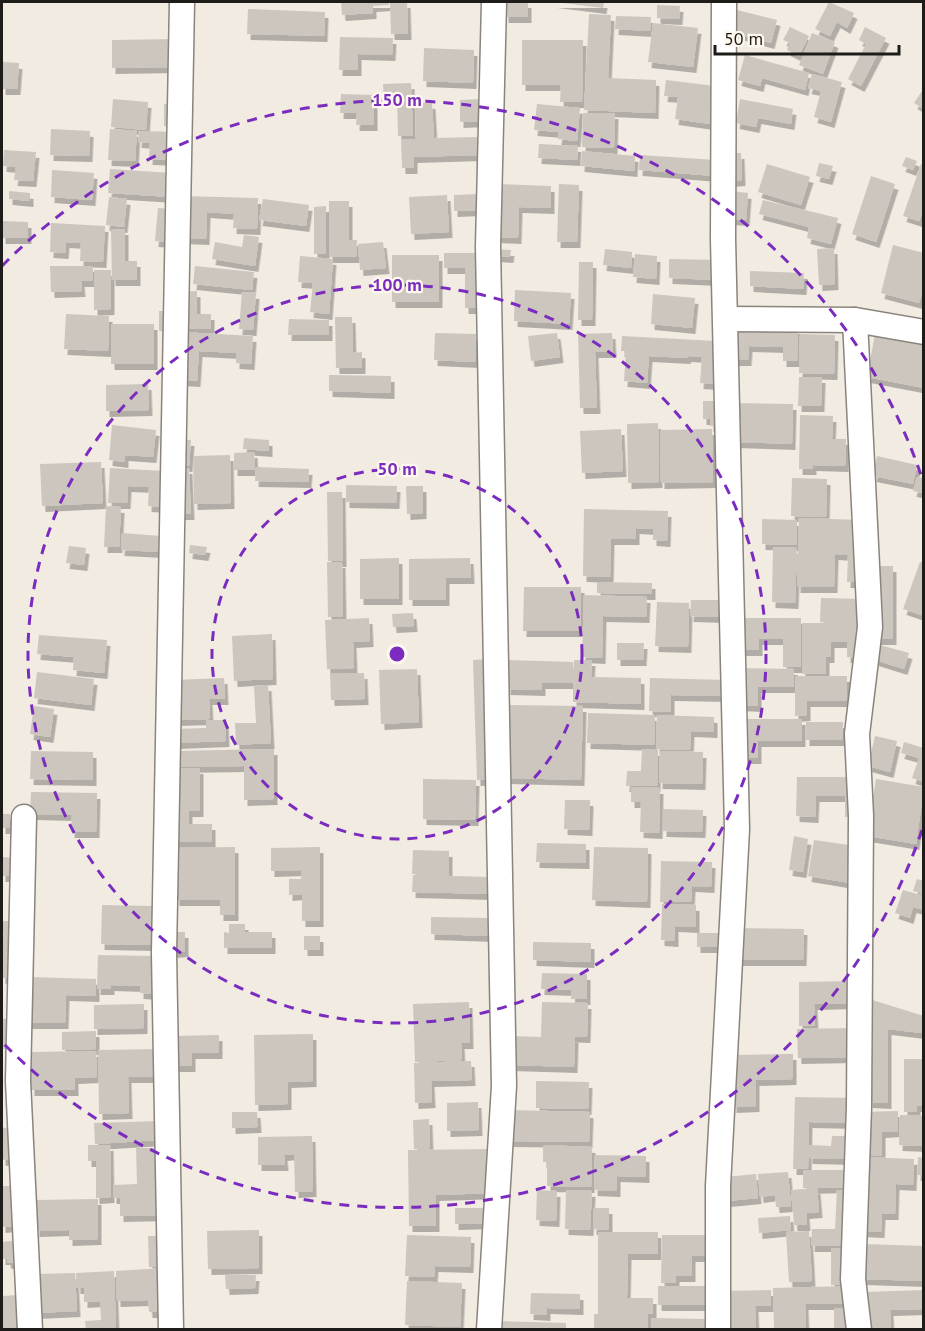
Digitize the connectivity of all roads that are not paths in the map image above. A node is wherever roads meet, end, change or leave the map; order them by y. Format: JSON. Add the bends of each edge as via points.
{"nodes":[{"id":1,"x":182,"y":2,"type":"edge"},
{"id":2,"x":494,"y":2,"type":"edge"},
{"id":3,"x":724,"y":2,"type":"edge"},
{"id":4,"x":726,"y":319,"type":"junction"},
{"id":5,"x":855,"y":320,"type":"junction"},
{"id":6,"x":924,"y":332,"type":"edge"},
{"id":7,"x":24,"y":817,"type":"dead end"},
{"id":8,"x":30,"y":1329,"type":"edge"},
{"id":9,"x":171,"y":1329,"type":"edge"},
{"id":10,"x":489,"y":1329,"type":"edge"},
{"id":11,"x":718,"y":1329,"type":"edge"},
{"id":12,"x":859,"y":1329,"type":"edge"}],
"edges":[{"from":1,"to":9,"type":"street","via":[[164,953]]},
{"from":2,"to":10,"type":"street","via":[[488,246],[504,1086]]},
{"from":3,"to":4,"type":"street"},
{"from":4,"to":5,"type":"street"},
{"from":4,"to":11,"type":"street","via":[[737,829],[718,1186]]},
{"from":5,"to":6,"type":"street"},
{"from":5,"to":12,"type":"street","via":[[870,627],[857,734],[861,816],[854,1279]]},
{"from":7,"to":8,"type":"street","via":[[18,1081]]}]}
